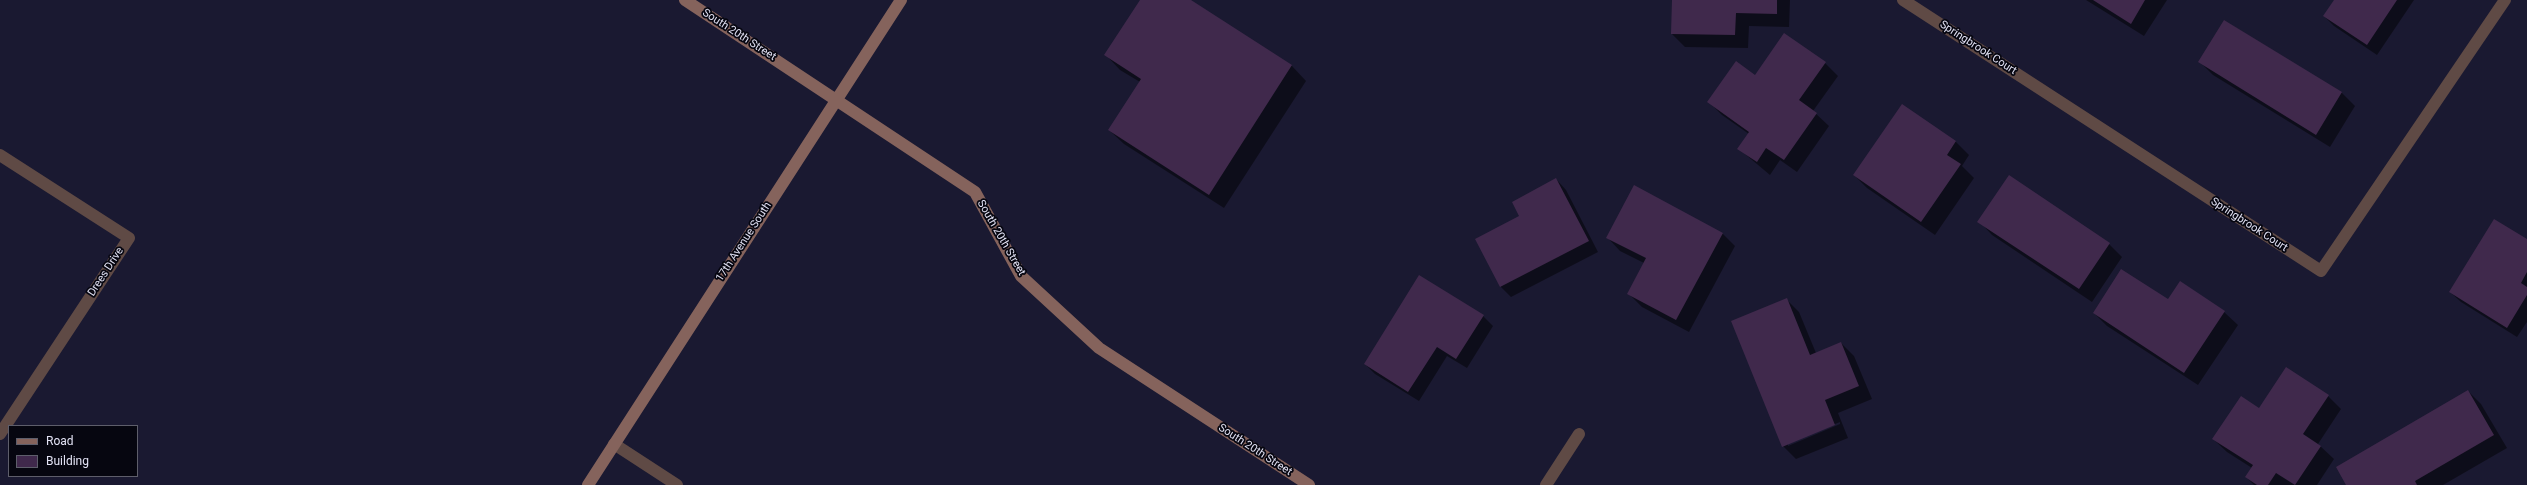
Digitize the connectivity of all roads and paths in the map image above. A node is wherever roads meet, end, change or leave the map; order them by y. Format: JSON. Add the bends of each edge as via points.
{"nodes":[{"id":1,"x":685,"y":0,"type":"edge"},
{"id":2,"x":901,"y":0,"type":"edge"},
{"id":3,"x":1903,"y":0,"type":"edge"},
{"id":4,"x":2505,"y":0,"type":"edge"},
{"id":5,"x":836,"y":100,"type":"junction"},
{"id":6,"x":0,"y":155,"type":"edge"},
{"id":7,"x":0,"y":434,"type":"edge"},
{"id":8,"x":1579,"y":434,"type":"dead end"},
{"id":9,"x":614,"y":444,"type":"junction"},
{"id":10,"x":588,"y":485,"type":"edge"},
{"id":11,"x":677,"y":485,"type":"edge"},
{"id":12,"x":1309,"y":485,"type":"edge"},
{"id":13,"x":1546,"y":485,"type":"edge"}],
"edges":[{"from":1,"to":5,"type":"street","name":"South 20th Street"},
{"from":2,"to":5,"type":"street","name":"17th Avenue South"},
{"from":3,"to":4,"type":"street","name":"Springbrook Court","via":[[2321,271]]},
{"from":5,"to":9,"type":"street","name":"17th Avenue South"},
{"from":5,"to":12,"type":"street","name":"South 20th Street","via":[[975,192],[1021,276],[1099,348]]},
{"from":6,"to":7,"type":"street","name":"Drees Drive","via":[[129,238]]},
{"from":8,"to":13,"type":"street"},
{"from":9,"to":10,"type":"street","name":"17th Avenue South"},
{"from":9,"to":11,"type":"street"}]}
